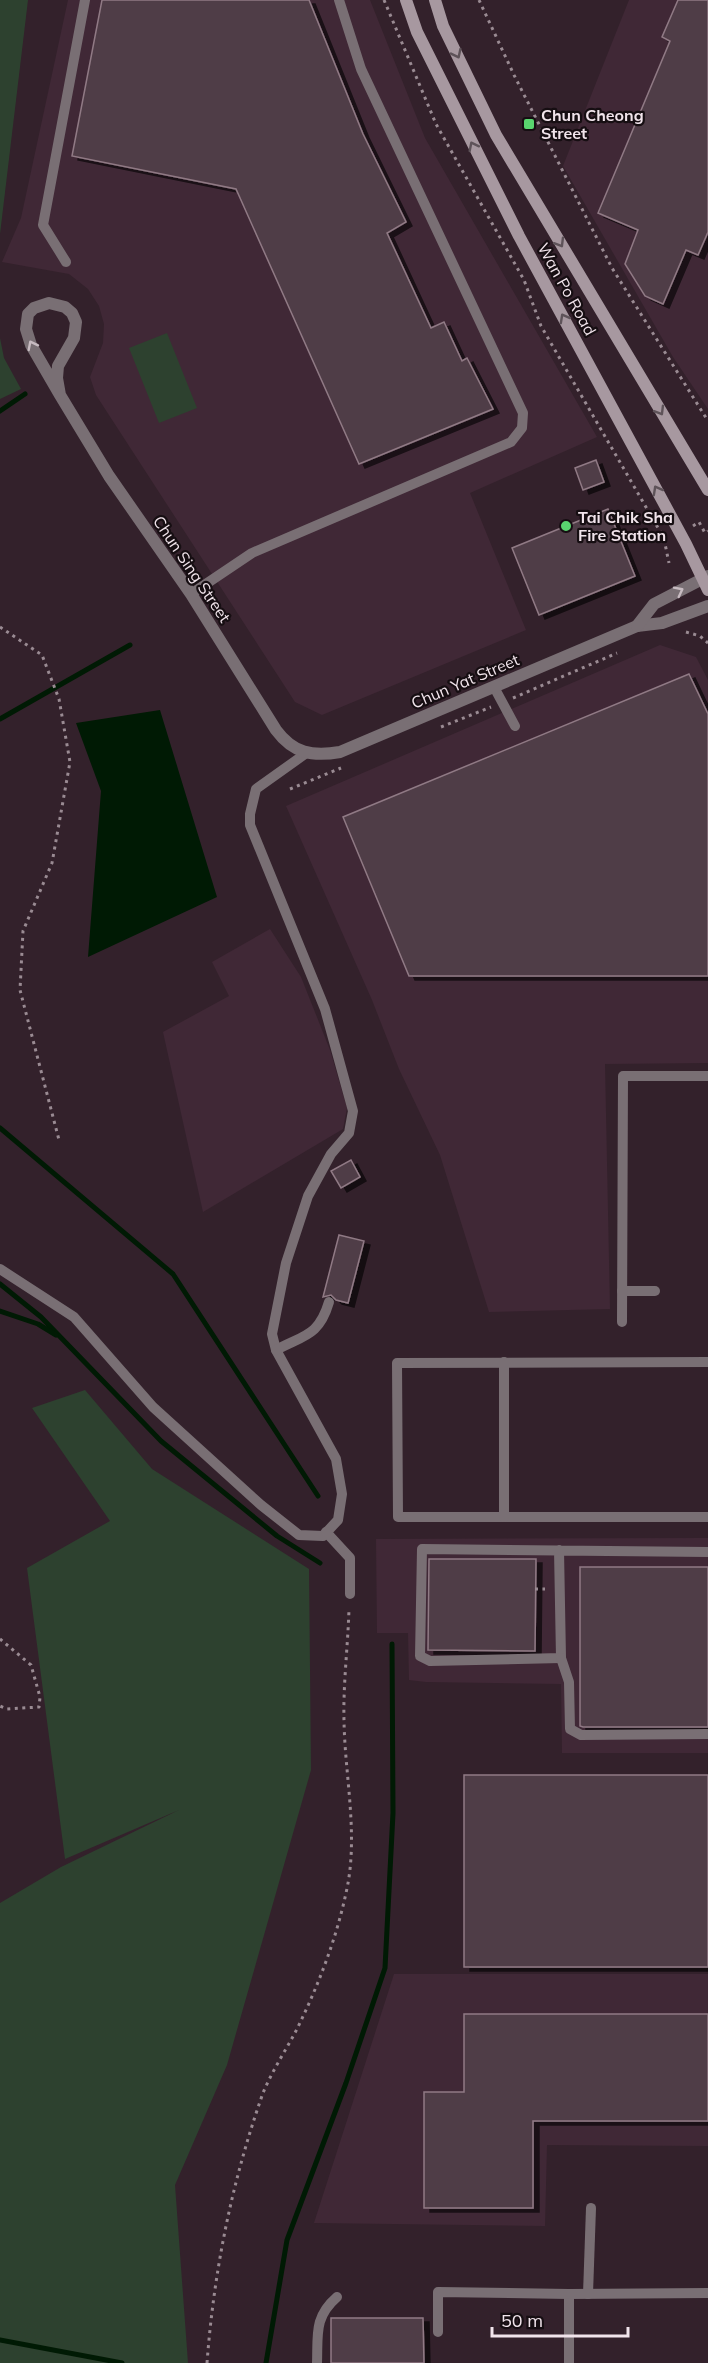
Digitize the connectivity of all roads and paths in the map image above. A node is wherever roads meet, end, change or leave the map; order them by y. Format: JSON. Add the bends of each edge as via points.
{"nodes":[{"id":1,"x":85,"y":0,"type":"edge"},
{"id":2,"x":339,"y":0,"type":"edge"},
{"id":3,"x":384,"y":0,"type":"edge"},
{"id":4,"x":406,"y":0,"type":"edge"},
{"id":5,"x":435,"y":0,"type":"edge"},
{"id":6,"x":479,"y":0,"type":"edge"},
{"id":7,"x":66,"y":262,"type":"dead end"},
{"id":8,"x":60,"y":395,"type":"junction"},
{"id":9,"x":708,"y":421,"type":"edge"},
{"id":10,"x":708,"y":490,"type":"edge"},
{"id":11,"x":669,"y":563,"type":"dead end"},
{"id":12,"x":706,"y":582,"type":"edge"},
{"id":13,"x":191,"y":594,"type":"junction"},
{"id":14,"x":708,"y":606,"type":"edge"},
{"id":15,"x":637,"y":626,"type":"junction"},
{"id":16,"x":0,"y":627,"type":"edge"},
{"id":17,"x":700,"y":636,"type":"dead end"},
{"id":18,"x":708,"y":643,"type":"edge"},
{"id":19,"x":494,"y":687,"type":"junction"},
{"id":20,"x":515,"y":726,"type":"dead end"},
{"id":21,"x":305,"y":754,"type":"junction"},
{"id":22,"x":708,"y":1076,"type":"edge"},
{"id":23,"x":59,"y":1140,"type":"dead end"},
{"id":24,"x":0,"y":1269,"type":"edge"},
{"id":25,"x":622,"y":1291,"type":"junction"},
{"id":26,"x":655,"y":1291,"type":"dead end"},
{"id":27,"x":329,"y":1302,"type":"dead end"},
{"id":28,"x":622,"y":1322,"type":"dead end"},
{"id":29,"x":276,"y":1350,"type":"junction"},
{"id":30,"x":504,"y":1362,"type":"junction"},
{"id":31,"x":708,"y":1362,"type":"edge"},
{"id":32,"x":504,"y":1517,"type":"junction"},
{"id":33,"x":708,"y":1517,"type":"edge"},
{"id":34,"x":326,"y":1532,"type":"junction"},
{"id":35,"x":559,"y":1550,"type":"junction"},
{"id":36,"x":708,"y":1552,"type":"edge"},
{"id":37,"x":350,"y":1594,"type":"joint"},
{"id":38,"x":0,"y":1639,"type":"edge"},
{"id":39,"x":561,"y":1658,"type":"junction"},
{"id":40,"x":0,"y":1707,"type":"edge"},
{"id":41,"x":708,"y":1734,"type":"edge"},
{"id":42,"x":591,"y":2208,"type":"dead end"},
{"id":43,"x":708,"y":2293,"type":"edge"},
{"id":44,"x":569,"y":2294,"type":"junction"},
{"id":45,"x":588,"y":2294,"type":"junction"},
{"id":46,"x":337,"y":2297,"type":"dead end"},
{"id":47,"x":438,"y":2332,"type":"dead end"},
{"id":48,"x":207,"y":2363,"type":"edge"},
{"id":49,"x":317,"y":2363,"type":"edge"},
{"id":50,"x":569,"y":2363,"type":"edge"}],
"edges":[{"from":1,"to":7,"type":"lane","via":[[44,225]]},
{"from":2,"to":13,"type":"lane","via":[[361,69],[523,413],[522,428],[511,442],[252,553]]},
{"from":3,"to":11,"type":"path","via":[[436,124],[524,280],[541,326],[665,541]]},
{"from":12,"to":4,"type":"main road","name":"Wan Po Road","one_way":true,"via":[[519,236],[417,32]]},
{"from":5,"to":10,"type":"main road","name":"Wan Po Road","one_way":true,"via":[[443,26],[496,135]]},
{"from":6,"to":9,"type":"path","via":[[612,268]]},
{"from":8,"to":8,"type":"street","name":"Chun Sing Street","one_way":true,"via":[[26,329],[28,314],[49,303],[65,307],[76,322],[74,338],[58,366]]},
{"from":8,"to":13,"type":"street","name":"Chun Sing Street","via":[[109,476]]},
{"from":15,"to":12,"type":"street","name":"Chun Yat Street","one_way":true,"via":[[654,604]]},
{"from":13,"to":21,"type":"street","name":"Chun Sing Street","via":[[276,730],[290,746]]},
{"from":14,"to":15,"type":"street","name":"Chun Yat Street","via":[[662,623]]},
{"from":15,"to":19,"type":"street","name":"Chun Yat Street"},
{"from":16,"to":23,"type":"path","via":[[42,655],[59,699],[70,762],[52,863],[23,931],[20,990]]},
{"from":17,"to":18,"type":"path"},
{"from":19,"to":20,"type":"lane"},
{"from":19,"to":21,"type":"street","name":"Chun Yat Street","via":[[340,752]]},
{"from":21,"to":29,"type":"lane","via":[[256,789],[250,825],[326,1009],[353,1111],[349,1133],[331,1154],[308,1196],[286,1263],[272,1334]]},
{"from":22,"to":25,"type":"lane","via":[[623,1076]]},
{"from":24,"to":34,"type":"lane","via":[[74,1317],[153,1407],[261,1505],[299,1535],[323,1536]]},
{"from":25,"to":26,"type":"lane"},
{"from":25,"to":28,"type":"lane"},
{"from":27,"to":29,"type":"lane","via":[[318,1327]]},
{"from":29,"to":34,"type":"lane","via":[[336,1459],[342,1494],[338,1520]]},
{"from":30,"to":31,"type":"lane"},
{"from":30,"to":32,"type":"lane"},
{"from":30,"to":32,"type":"lane","via":[[397,1363],[398,1517]]},
{"from":32,"to":33,"type":"lane"},
{"from":34,"to":37,"type":"lane","via":[[350,1558]]},
{"from":35,"to":36,"type":"lane"},
{"from":35,"to":39,"type":"lane"},
{"from":35,"to":39,"type":"lane","via":[[422,1549],[419,1647],[420,1656],[430,1661]]},
{"from":37,"to":48,"type":"path","via":[[344,1720],[353,1834],[347,1892],[325,1967],[264,2091],[226,2216]]},
{"from":38,"to":40,"type":"path","via":[[31,1665],[40,1697],[39,1707]]},
{"from":39,"to":41,"type":"lane","via":[[569,1682],[570,1729],[580,1735]]},
{"from":42,"to":45,"type":"lane"},
{"from":43,"to":45,"type":"lane"},
{"from":44,"to":45,"type":"lane"},
{"from":44,"to":47,"type":"lane","via":[[438,2292]]},
{"from":44,"to":50,"type":"lane"},
{"from":46,"to":49,"type":"lane","via":[[324,2308],[318,2327]]}]}
